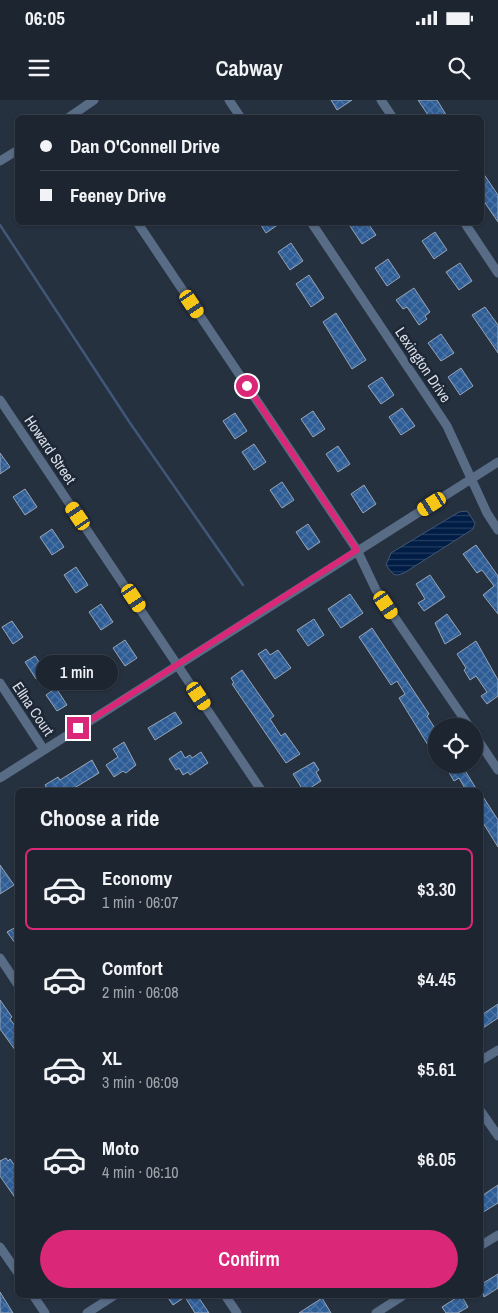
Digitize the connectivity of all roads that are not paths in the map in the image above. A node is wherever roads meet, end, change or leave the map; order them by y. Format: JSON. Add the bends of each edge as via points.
{"nodes":[{"id":1,"x":94,"y":100,"type":"edge"},
{"id":2,"x":229,"y":100,"type":"edge"},
{"id":3,"x":381,"y":100,"type":"edge"},
{"id":4,"x":72,"y":115,"type":"edge"},
{"id":5,"x":239,"y":115,"type":"edge"},
{"id":6,"x":391,"y":115,"type":"edge"},
{"id":7,"x":15,"y":152,"type":"edge"},
{"id":8,"x":0,"y":161,"type":"edge"},
{"id":9,"x":139,"y":225,"type":"edge"},
{"id":10,"x":313,"y":225,"type":"edge"},
{"id":11,"x":466,"y":225,"type":"edge"},
{"id":12,"x":498,"y":273,"type":"edge"},
{"id":13,"x":0,"y":400,"type":"edge"},
{"id":14,"x":498,"y":462,"type":"edge"},
{"id":15,"x":472,"y":479,"type":"junction"},
{"id":16,"x":498,"y":530,"type":"edge"},
{"id":17,"x":357,"y":550,"type":"junction"},
{"id":18,"x":178,"y":665,"type":"junction"},
{"id":19,"x":0,"y":683,"type":"edge"},
{"id":20,"x":463,"y":718,"type":"edge"},
{"id":21,"x":483,"y":748,"type":"edge"},
{"id":22,"x":44,"y":750,"type":"junction"},
{"id":23,"x":498,"y":770,"type":"edge"},
{"id":24,"x":0,"y":778,"type":"edge"},
{"id":25,"x":260,"y":788,"type":"edge"},
{"id":26,"x":0,"y":958,"type":"edge"},
{"id":27,"x":15,"y":979,"type":"edge"},
{"id":28,"x":498,"y":1050,"type":"edge"},
{"id":29,"x":483,"y":1059,"type":"edge"},
{"id":30,"x":483,"y":1114,"type":"edge"},
{"id":31,"x":498,"y":1136,"type":"edge"},
{"id":32,"x":498,"y":1235,"type":"edge"},
{"id":33,"x":483,"y":1244,"type":"edge"},
{"id":34,"x":0,"y":1247,"type":"edge"},
{"id":35,"x":15,"y":1269,"type":"edge"},
{"id":36,"x":35,"y":1298,"type":"edge"},
{"id":37,"x":110,"y":1298,"type":"edge"},
{"id":38,"x":227,"y":1298,"type":"edge"},
{"id":39,"x":399,"y":1298,"type":"edge"},
{"id":40,"x":45,"y":1313,"type":"edge"},
{"id":41,"x":87,"y":1313,"type":"edge"},
{"id":42,"x":237,"y":1313,"type":"edge"},
{"id":43,"x":376,"y":1313,"type":"edge"}],
"edges":[{"from":1,"to":4,"type":"street"},
{"from":2,"to":5,"type":"street"},
{"from":3,"to":6,"type":"street"},
{"from":7,"to":8,"type":"street"},
{"from":9,"to":17,"type":"street"},
{"from":10,"to":15,"type":"street","name":"Lexington Drive","via":[[447,426]]},
{"from":11,"to":12,"type":"street"},
{"from":13,"to":18,"type":"street","name":"Howard Street"},
{"from":14,"to":15,"type":"street"},
{"from":15,"to":16,"type":"street","name":"Lexington Drive"},
{"from":15,"to":17,"type":"street"},
{"from":17,"to":18,"type":"street"},
{"from":17,"to":20,"type":"street","via":[[376,590]]},
{"from":18,"to":22,"type":"street"},
{"from":18,"to":25,"type":"street","name":"Howard Street"},
{"from":19,"to":22,"type":"street","name":"Ellna Court"},
{"from":21,"to":23,"type":"street"},
{"from":22,"to":24,"type":"street"},
{"from":26,"to":27,"type":"street"},
{"from":28,"to":29,"type":"street"},
{"from":30,"to":31,"type":"street"},
{"from":32,"to":33,"type":"street"},
{"from":34,"to":35,"type":"street"},
{"from":36,"to":40,"type":"street"},
{"from":37,"to":41,"type":"street"},
{"from":38,"to":42,"type":"street"},
{"from":39,"to":43,"type":"street"}]}
